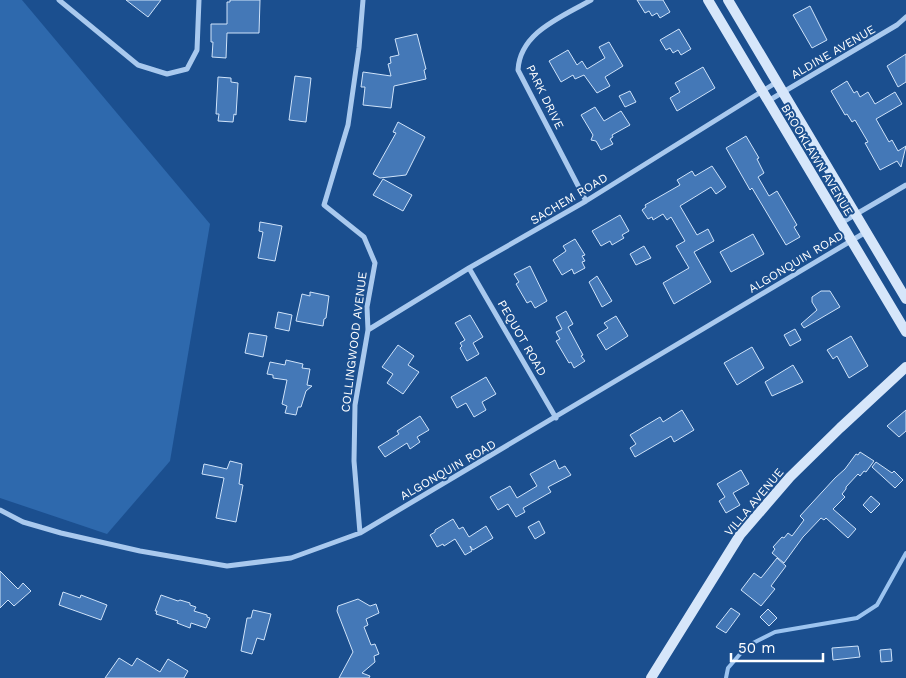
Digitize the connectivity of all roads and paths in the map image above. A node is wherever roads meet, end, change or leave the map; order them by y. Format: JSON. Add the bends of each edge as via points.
{"nodes":[{"id":1,"x":59,"y":0,"type":"edge"},
{"id":2,"x":200,"y":0,"type":"edge"},
{"id":3,"x":363,"y":0,"type":"edge"},
{"id":4,"x":591,"y":0,"type":"edge"},
{"id":5,"x":708,"y":0,"type":"edge"},
{"id":6,"x":728,"y":0,"type":"edge"},
{"id":7,"x":906,"y":17,"type":"edge"},
{"id":8,"x":778,"y":82,"type":"junction"},
{"id":9,"x":762,"y":92,"type":"junction"},
{"id":10,"x":784,"y":92,"type":"junction"},
{"id":11,"x":768,"y":101,"type":"junction"},
{"id":12,"x":906,"y":185,"type":"edge"},
{"id":13,"x":586,"y":201,"type":"junction"},
{"id":14,"x":856,"y":215,"type":"junction"},
{"id":15,"x":841,"y":223,"type":"junction"},
{"id":16,"x":866,"y":232,"type":"junction"},
{"id":17,"x":851,"y":240,"type":"junction"},
{"id":18,"x":470,"y":268,"type":"junction"},
{"id":19,"x":906,"y":299,"type":"edge"},
{"id":20,"x":368,"y":330,"type":"junction"},
{"id":21,"x":906,"y":332,"type":"edge"},
{"id":22,"x":906,"y":367,"type":"edge"},
{"id":23,"x":556,"y":418,"type":"junction"},
{"id":24,"x":0,"y":510,"type":"edge"},
{"id":25,"x":360,"y":533,"type":"junction"},
{"id":26,"x":651,"y":678,"type":"edge"}],
"edges":[{"from":1,"to":2,"type":"street","via":[[138,64],[167,74],[187,69],[197,50]]},
{"from":3,"to":20,"type":"street","name":"COLLINGWOOD AVENUE","via":[[348,125],[324,205],[364,237],[375,263],[367,307]]},
{"from":4,"to":13,"type":"street","name":"PARK DRIVE","via":[[537,32],[518,59],[518,70]]},
{"from":5,"to":9,"type":"main road","name":"BROOKLAWN AVENUE"},
{"from":6,"to":8,"type":"main road","name":"BROOKLAWN AVENUE"},
{"from":7,"to":10,"type":"street","name":"ALDINE AVENUE","via":[[897,26]]},
{"from":8,"to":9,"type":"street","name":"SACHEM ROAD"},
{"from":8,"to":10,"type":"main road","name":"BROOKLAWN AVENUE"},
{"from":9,"to":11,"type":"main road","name":"BROOKLAWN AVENUE"},
{"from":9,"to":13,"type":"street","name":"SACHEM ROAD"},
{"from":10,"to":11,"type":"street","name":"ALDINE AVENUE"},
{"from":10,"to":14,"type":"main road","name":"BROOKLAWN AVENUE"},
{"from":11,"to":15,"type":"main road","name":"BROOKLAWN AVENUE"},
{"from":12,"to":14,"type":"street"},
{"from":13,"to":18,"type":"street","name":"SACHEM ROAD"},
{"from":14,"to":15,"type":"street"},
{"from":14,"to":16,"type":"main road","name":"BROOKLAWN AVENUE"},
{"from":15,"to":17,"type":"main road","name":"BROOKLAWN AVENUE"},
{"from":16,"to":17,"type":"street","name":"ALGONQUIN ROAD"},
{"from":16,"to":19,"type":"main road","name":"BROOKLAWN AVENUE"},
{"from":17,"to":21,"type":"main road","name":"BROOKLAWN AVENUE"},
{"from":17,"to":23,"type":"street","name":"ALGONQUIN ROAD"},
{"from":18,"to":20,"type":"street","name":"SACHEM ROAD"},
{"from":18,"to":23,"type":"street","name":"PEQUOT ROAD"},
{"from":20,"to":25,"type":"street","name":"COLLINGWOOD AVENUE","via":[[355,405],[354,460]]},
{"from":22,"to":26,"type":"main road","name":"VILLA AVENUE","via":[[790,477],[740,535]]},
{"from":23,"to":25,"type":"street","name":"ALGONQUIN ROAD"},
{"from":24,"to":25,"type":"street","name":"ALGONQUIN ROAD","via":[[23,522],[61,534],[140,552],[227,566],[291,558]]}]}
